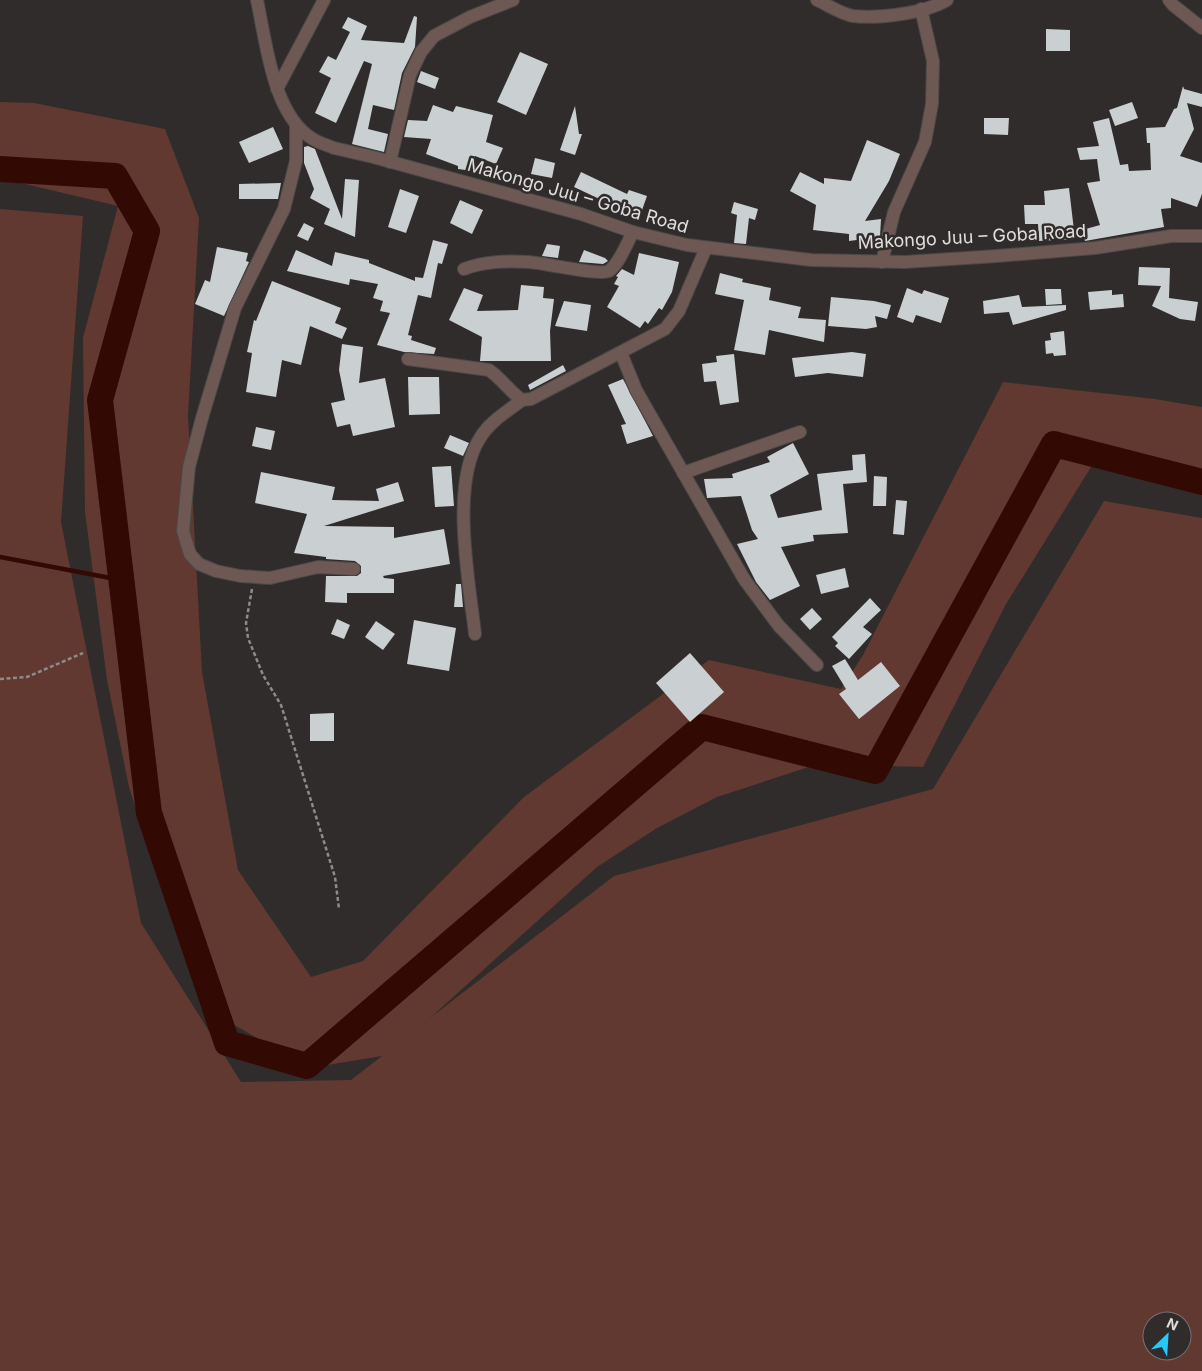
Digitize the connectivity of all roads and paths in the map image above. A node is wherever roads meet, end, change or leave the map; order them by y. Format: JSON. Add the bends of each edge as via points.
{"nodes":[{"id":1,"x":257,"y":0,"type":"edge"},
{"id":2,"x":324,"y":0,"type":"edge"},
{"id":3,"x":513,"y":0,"type":"edge"},
{"id":4,"x":817,"y":0,"type":"edge"},
{"id":5,"x":947,"y":0,"type":"edge"},
{"id":6,"x":1169,"y":0,"type":"edge"},
{"id":7,"x":921,"y":9,"type":"junction"},
{"id":8,"x":1202,"y":28,"type":"edge"},
{"id":9,"x":277,"y":89,"type":"junction"},
{"id":10,"x":296,"y":125,"type":"junction"},
{"id":11,"x":390,"y":162,"type":"junction"},
{"id":12,"x":633,"y":232,"type":"junction"},
{"id":13,"x":1202,"y":236,"type":"edge"},
{"id":14,"x":706,"y":248,"type":"junction"},
{"id":15,"x":882,"y":262,"type":"junction"},
{"id":16,"x":464,"y":268,"type":"dead end"},
{"id":17,"x":621,"y":353,"type":"junction"},
{"id":18,"x":408,"y":360,"type":"dead end"},
{"id":19,"x":522,"y":400,"type":"junction"},
{"id":20,"x":800,"y":432,"type":"dead end"},
{"id":21,"x":683,"y":473,"type":"junction"},
{"id":22,"x":354,"y":569,"type":"dead end"},
{"id":23,"x":254,"y":578,"type":"junction"},
{"id":24,"x":475,"y":634,"type":"dead end"},
{"id":25,"x":83,"y":653,"type":"dead end"},
{"id":26,"x":817,"y":665,"type":"dead end"},
{"id":27,"x":0,"y":680,"type":"edge"},
{"id":28,"x":339,"y":909,"type":"dead end"}],
"edges":[{"from":1,"to":9,"type":"street","name":"Makongo Juu – Goba Road"},
{"from":2,"to":9,"type":"street"},
{"from":3,"to":11,"type":"street","via":[[470,16],[434,36],[410,75]]},
{"from":4,"to":7,"type":"street","via":[[851,16],[881,16]]},
{"from":5,"to":7,"type":"street"},
{"from":6,"to":8,"type":"street"},
{"from":7,"to":15,"type":"street","via":[[933,61],[932,104],[925,142],[894,212]]},
{"from":9,"to":10,"type":"street","name":"Makongo Juu – Goba Road"},
{"from":10,"to":11,"type":"street","name":"Makongo Juu – Goba Road","via":[[312,139],[334,148]]},
{"from":10,"to":23,"type":"street","via":[[292,184],[284,209],[235,308],[189,467],[184,514],[185,544],[199,564],[216,571]]},
{"from":11,"to":12,"type":"street","name":"Makongo Juu – Goba Road","via":[[581,214]]},
{"from":12,"to":14,"type":"street","name":"Makongo Juu – Goba Road"},
{"from":12,"to":16,"type":"street","via":[[612,268],[604,273],[503,262],[480,263]]},
{"from":13,"to":15,"type":"street","name":"Makongo Juu – Goba Road","via":[[1171,236],[1095,248]]},
{"from":14,"to":15,"type":"street","name":"Makongo Juu – Goba Road","via":[[811,260]]},
{"from":14,"to":17,"type":"street","via":[[679,311],[665,329]]},
{"from":17,"to":19,"type":"street"},
{"from":17,"to":21,"type":"street","via":[[636,390]]},
{"from":18,"to":19,"type":"street","via":[[489,370]]},
{"from":19,"to":24,"type":"street","via":[[481,436],[474,447],[464,488],[466,551]]},
{"from":20,"to":21,"type":"street"},
{"from":21,"to":26,"type":"street","via":[[744,579],[779,626]]},
{"from":22,"to":23,"type":"street","via":[[318,567],[270,578]]},
{"from":23,"to":28,"type":"path","via":[[246,623],[248,638],[281,705],[335,877]]},
{"from":25,"to":27,"type":"path","via":[[27,677]]}]}
